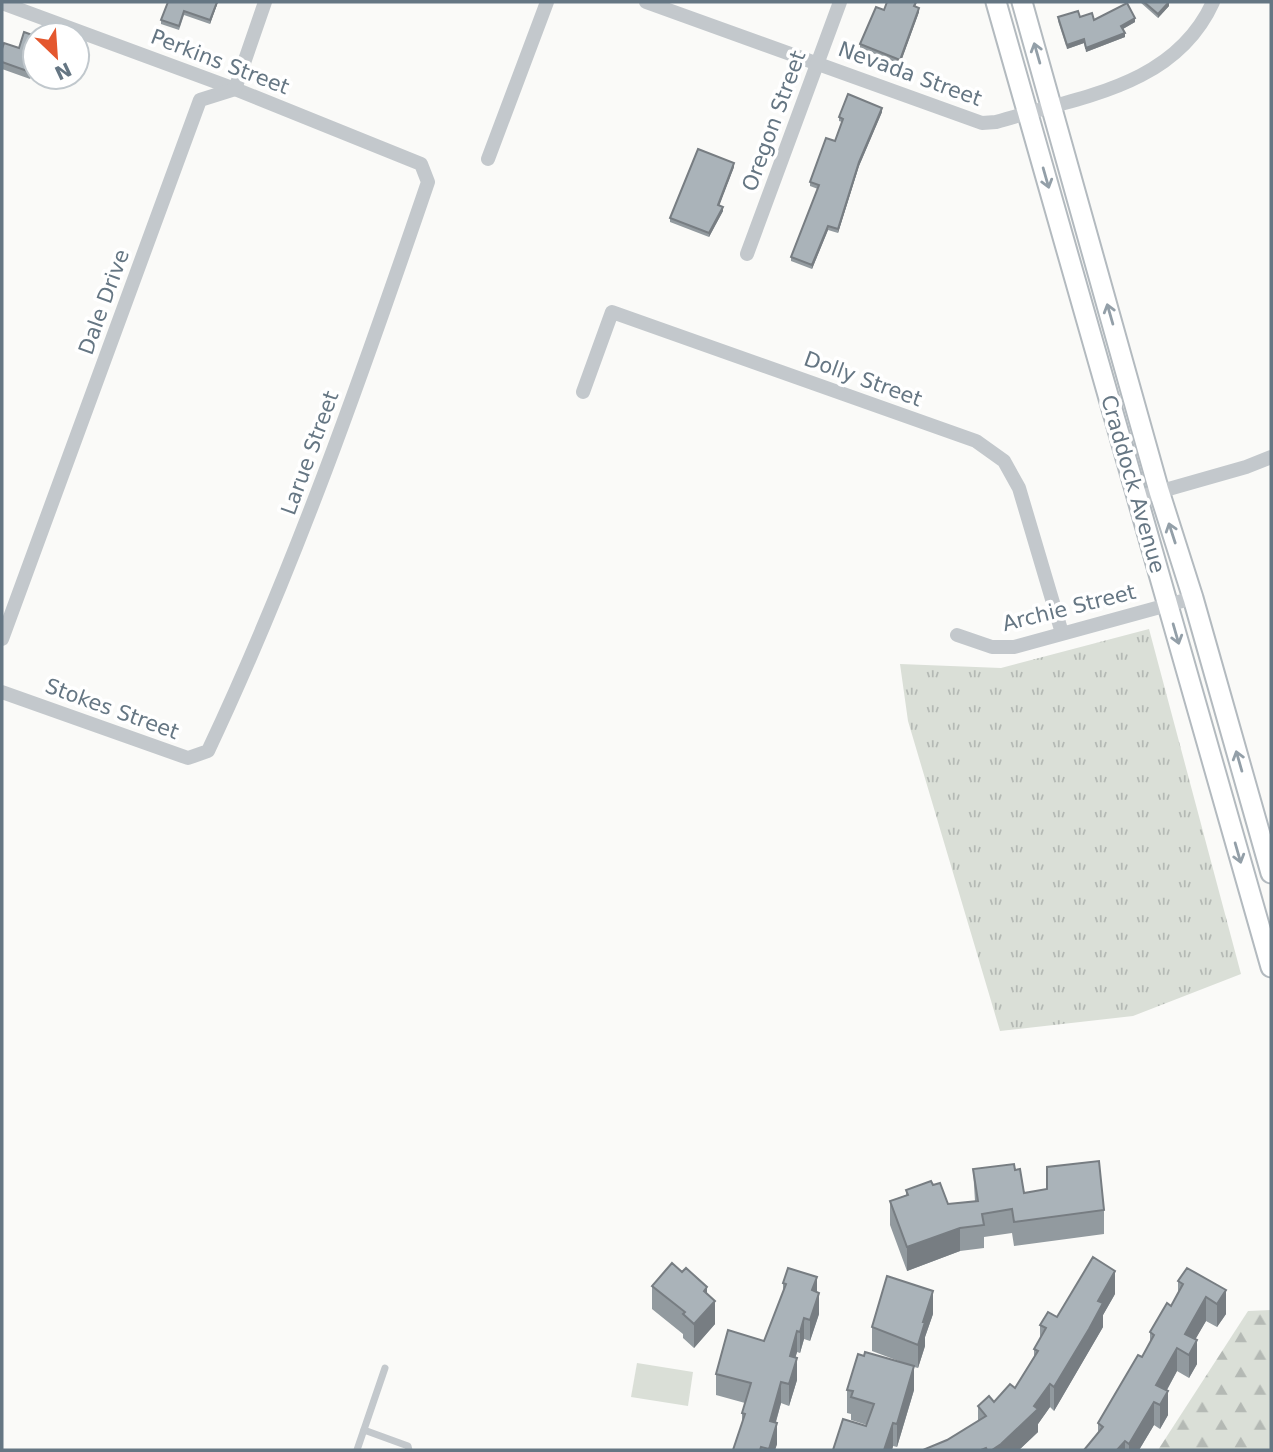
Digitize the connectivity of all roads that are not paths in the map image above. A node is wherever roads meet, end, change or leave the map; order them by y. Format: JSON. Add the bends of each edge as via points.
{"nodes":[{"id":1,"x":265,"y":2,"type":"edge"},
{"id":2,"x":547,"y":2,"type":"edge"},
{"id":3,"x":646,"y":2,"type":"edge"},
{"id":4,"x":839,"y":2,"type":"edge"},
{"id":5,"x":996,"y":2,"type":"edge"},
{"id":6,"x":1022,"y":2,"type":"edge"},
{"id":7,"x":1213,"y":2,"type":"edge"},
{"id":8,"x":2,"y":3,"type":"edge"},
{"id":9,"x":817,"y":63,"type":"junction"},
{"id":10,"x":235,"y":89,"type":"junction"},
{"id":11,"x":1051,"y":105,"type":"junction"},
{"id":12,"x":1027,"y":112,"type":"junction"},
{"id":13,"x":488,"y":159,"type":"dead end"},
{"id":14,"x":421,"y":164,"type":"joint"},
{"id":15,"x":747,"y":254,"type":"dead end"},
{"id":16,"x":583,"y":392,"type":"dead end"},
{"id":17,"x":1271,"y":457,"type":"edge"},
{"id":18,"x":1159,"y":491,"type":"junction"},
{"id":19,"x":1137,"y":498,"type":"junction"},
{"id":20,"x":1193,"y":598,"type":"junction"},
{"id":21,"x":1168,"y":604,"type":"junction"},
{"id":22,"x":1062,"y":633,"type":"junction"},
{"id":23,"x":957,"y":635,"type":"dead end"},
{"id":24,"x":2,"y":639,"type":"edge"},
{"id":25,"x":2,"y":692,"type":"edge"},
{"id":26,"x":208,"y":751,"type":"joint"},
{"id":27,"x":1271,"y":873,"type":"edge"},
{"id":28,"x":1271,"y":967,"type":"edge"},
{"id":29,"x":385,"y":1368,"type":"dead end"},
{"id":30,"x":364,"y":1430,"type":"junction"},
{"id":31,"x":357,"y":1450,"type":"edge"},
{"id":32,"x":409,"y":1450,"type":"edge"}],
"edges":[{"from":1,"to":10,"type":"street"},
{"from":2,"to":13,"type":"street"},
{"from":3,"to":9,"type":"street","name":"Nevada Street"},
{"from":4,"to":9,"type":"street","name":"Oregon Street"},
{"from":5,"to":12,"type":"street","name":"Craddock Avenue"},
{"from":11,"to":6,"type":"street","name":"Craddock Avenue","one_way":true},
{"from":7,"to":11,"type":"street","name":"Nevada Street","via":[[1201,27],[1175,55],[1144,75]]},
{"from":8,"to":10,"type":"street","name":"Perkins Street"},
{"from":9,"to":12,"type":"street","name":"Nevada Street","via":[[982,123]]},
{"from":9,"to":15,"type":"street","name":"Oregon Street"},
{"from":10,"to":14,"type":"street","name":"Perkins Street"},
{"from":10,"to":24,"type":"street","name":"Dale Drive","via":[[201,100]]},
{"from":11,"to":12,"type":"street","name":"Nevada Street"},
{"from":18,"to":11,"type":"street","name":"Craddock Avenue","one_way":true},
{"from":12,"to":19,"type":"street","name":"Craddock Avenue","one_way":true},
{"from":14,"to":26,"type":"street","name":"Larue Street","via":[[428,182],[323,481],[262,637]]},
{"from":16,"to":22,"type":"street","name":"Dolly Street","via":[[612,312],[976,441],[1004,461],[1019,488]]},
{"from":17,"to":18,"type":"street"},
{"from":18,"to":19,"type":"street"},
{"from":20,"to":18,"type":"street","name":"Craddock Avenue","one_way":true},
{"from":19,"to":21,"type":"street","name":"Craddock Avenue"},
{"from":20,"to":21,"type":"street","name":"Archie Street"},
{"from":27,"to":20,"type":"street","name":"Craddock Avenue","one_way":true},
{"from":21,"to":22,"type":"street","name":"Archie Street"},
{"from":21,"to":28,"type":"street","name":"Craddock Avenue","one_way":true},
{"from":22,"to":23,"type":"street","name":"Archie Street","via":[[1003,648]]},
{"from":25,"to":26,"type":"street","name":"Stokes Street","via":[[187,758]]},
{"from":29,"to":30,"type":"lane"},
{"from":30,"to":31,"type":"lane"},
{"from":30,"to":32,"type":"lane"}]}
